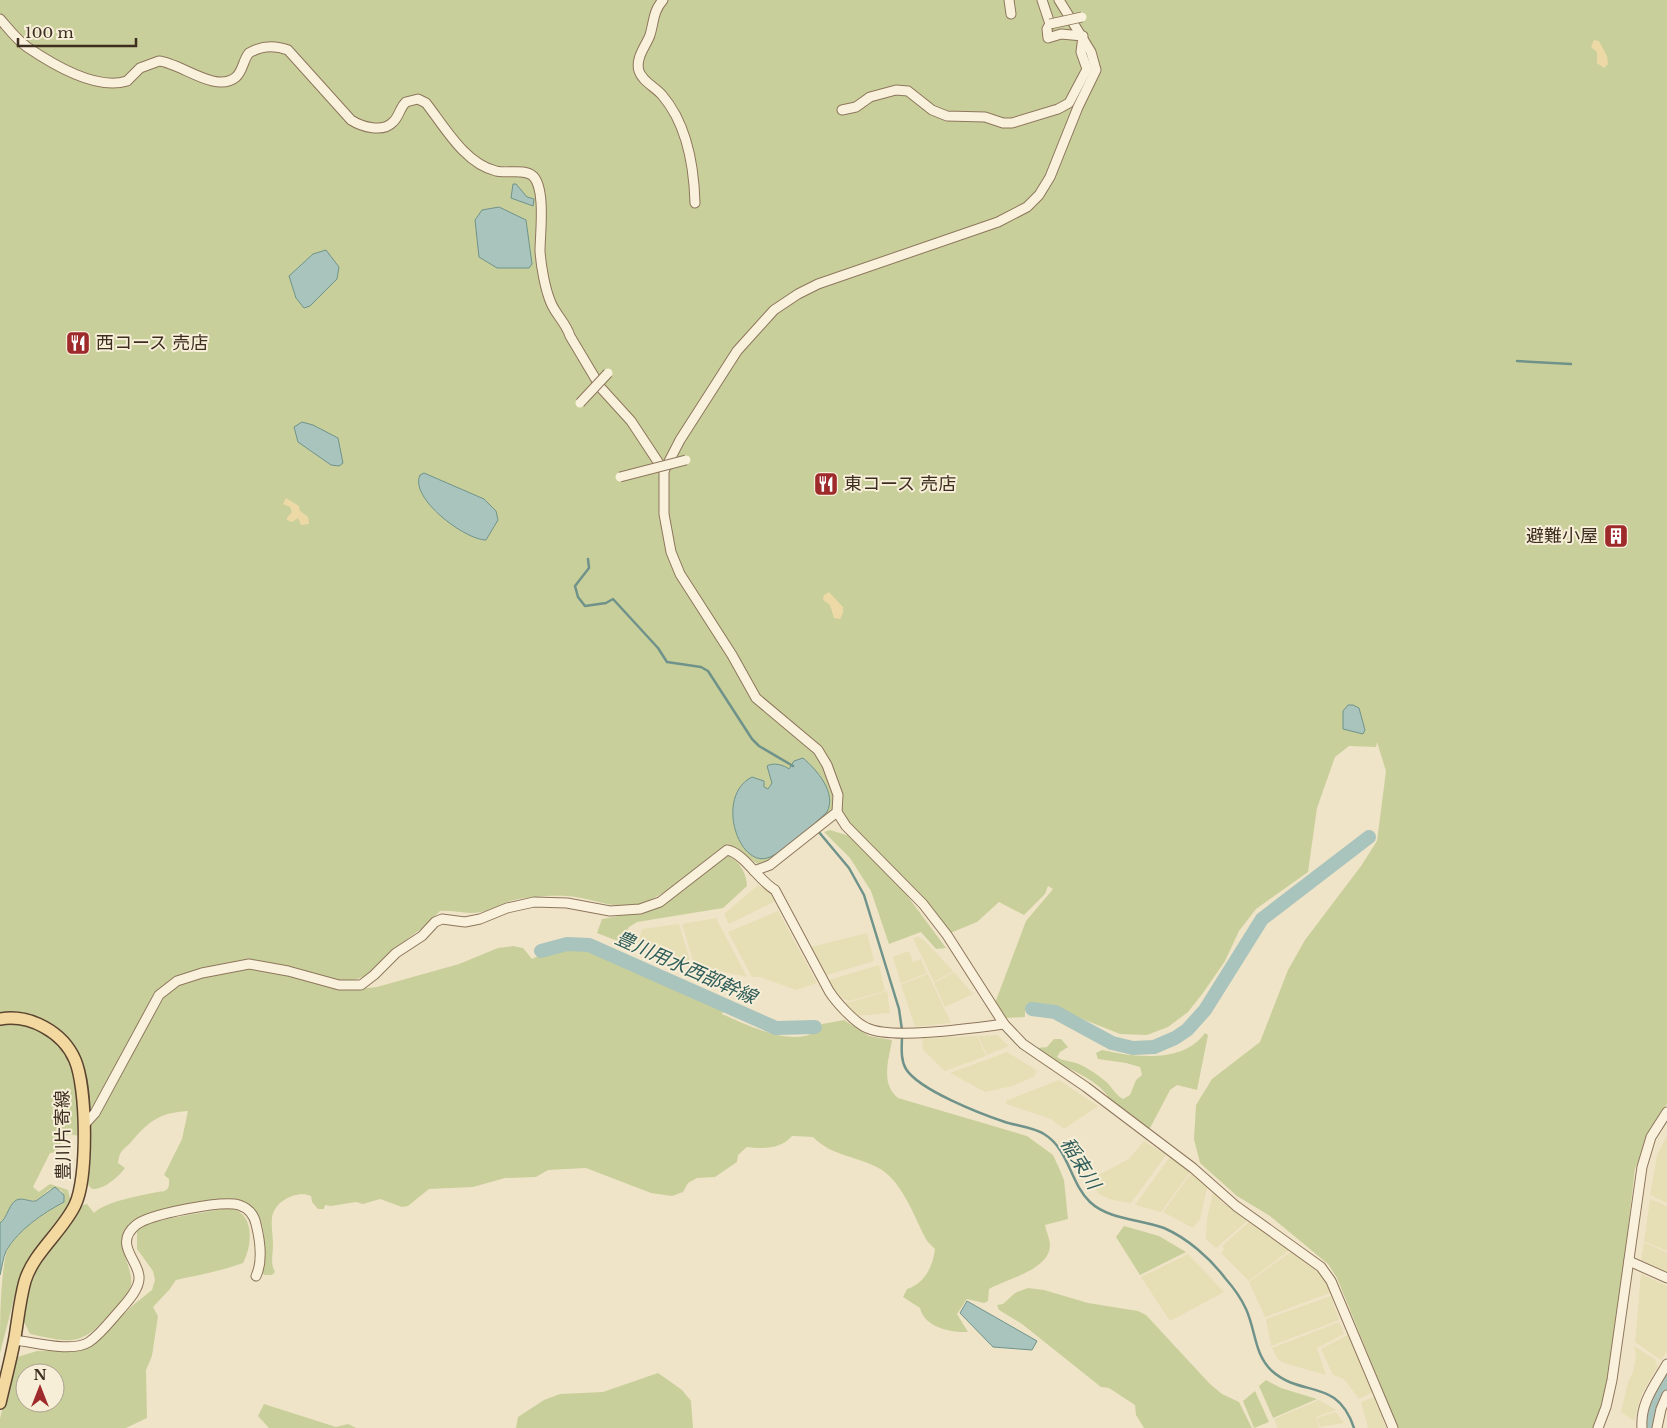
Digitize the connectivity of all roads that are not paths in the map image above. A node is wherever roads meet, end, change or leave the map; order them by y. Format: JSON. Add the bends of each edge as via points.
{"nodes":[{"id":1,"x":663,"y":0,"type":"edge"},
{"id":2,"x":1009,"y":0,"type":"edge"},
{"id":3,"x":1042,"y":0,"type":"edge"},
{"id":4,"x":1059,"y":0,"type":"edge"},
{"id":5,"x":1010,"y":14,"type":"dead end"},
{"id":6,"x":1082,"y":17,"type":"dead end"},
{"id":7,"x":0,"y":19,"type":"edge"},
{"id":8,"x":1050,"y":24,"type":"junction"},
{"id":9,"x":1083,"y":36,"type":"junction"},
{"id":10,"x":842,"y":110,"type":"dead end"},
{"id":11,"x":695,"y":203,"type":"dead end"},
{"id":12,"x":608,"y":373,"type":"dead end"},
{"id":13,"x":580,"y":403,"type":"dead end"},
{"id":14,"x":686,"y":460,"type":"dead end"},
{"id":15,"x":664,"y":471,"type":"junction"},
{"id":16,"x":620,"y":477,"type":"dead end"},
{"id":17,"x":837,"y":812,"type":"junction"},
{"id":18,"x":754,"y":871,"type":"junction"},
{"id":19,"x":0,"y":1019,"type":"edge"},
{"id":20,"x":1004,"y":1024,"type":"junction"},
{"id":21,"x":1667,"y":1112,"type":"edge"},
{"id":22,"x":84,"y":1125,"type":"junction"},
{"id":23,"x":1628,"y":1261,"type":"junction"},
{"id":24,"x":256,"y":1276,"type":"dead end"},
{"id":25,"x":1667,"y":1278,"type":"edge"},
{"id":26,"x":14,"y":1340,"type":"junction"},
{"id":27,"x":1667,"y":1364,"type":"edge"},
{"id":28,"x":1667,"y":1395,"type":"edge"},
{"id":29,"x":0,"y":1403,"type":"edge"},
{"id":30,"x":1393,"y":1428,"type":"edge"},
{"id":31,"x":1598,"y":1428,"type":"edge"},
{"id":32,"x":1642,"y":1428,"type":"edge"},
{"id":33,"x":1657,"y":1428,"type":"edge"}],
"edges":[{"from":1,"to":11,"type":"street","via":[[657,6],[638,69],[641,76],[663,96],[679,124],[693,162]]},
{"from":2,"to":5,"type":"street"},
{"from":3,"to":8,"type":"street"},
{"from":4,"to":9,"type":"street"},
{"from":6,"to":8,"type":"street","bridge":true},
{"from":7,"to":15,"type":"street","via":[[26,46],[78,76],[97,82],[122,83],[146,64],[159,61],[212,81],[225,82],[238,75],[248,53],[262,47],[277,47],[288,50],[358,125],[386,127],[394,122],[406,102],[418,99],[426,103],[472,158],[495,171],[528,173],[535,178],[541,225],[540,251],[550,302],[601,388],[631,421]]},
{"from":8,"to":9,"type":"street","via":[[1048,38],[1061,34]]},
{"from":9,"to":10,"type":"street","via":[[1081,52],[1087,69],[1073,98],[1058,109],[1007,124],[985,117],[958,118],[932,110],[912,93],[896,90],[870,96],[856,107]]},
{"from":9,"to":15,"type":"street","via":[[1095,60],[1096,70],[1050,177],[1039,195],[1018,214],[818,284],[774,310],[737,351]]},
{"from":12,"to":13,"type":"street","bridge":true},
{"from":14,"to":16,"type":"street","bridge":true},
{"from":15,"to":17,"type":"street","via":[[664,514],[671,552],[680,574],[756,698],[818,750],[838,795]]},
{"from":17,"to":18,"type":"street","via":[[770,865]]},
{"from":17,"to":20,"type":"street","via":[[846,826],[923,904],[947,935]]},
{"from":18,"to":20,"type":"street","via":[[780,896],[834,1000],[864,1028],[907,1034]]},
{"from":18,"to":22,"type":"street","via":[[727,850],[660,902],[640,909],[610,911],[567,903],[534,902],[507,908],[480,920],[442,919],[396,953],[361,985],[340,986],[249,964],[187,977],[159,995],[95,1113]]},
{"from":19,"to":22,"type":"main road","name":"豊川片寄線","via":[[30,1021],[54,1033],[64,1043],[77,1069]]},
{"from":20,"to":30,"type":"street","via":[[1023,1044],[1086,1087],[1193,1168],[1236,1206],[1321,1267],[1331,1281]]},
{"from":21,"to":23,"type":"street","via":[[1647,1146]]},
{"from":22,"to":26,"type":"main road","name":"豊川片寄線","via":[[81,1190],[75,1206],[25,1280]]},
{"from":23,"to":25,"type":"street"},
{"from":23,"to":31,"type":"street","via":[[1612,1380]]},
{"from":24,"to":26,"type":"street","via":[[261,1262],[257,1228],[246,1208],[225,1204],[168,1213],[135,1226],[130,1234],[127,1250],[138,1270],[139,1282],[126,1303],[95,1338],[68,1347]]},
{"from":26,"to":29,"type":"main road","name":"豊川片寄線"},
{"from":27,"to":32,"type":"street","via":[[1647,1396],[1641,1417]]},
{"from":28,"to":33,"type":"street"}]}
